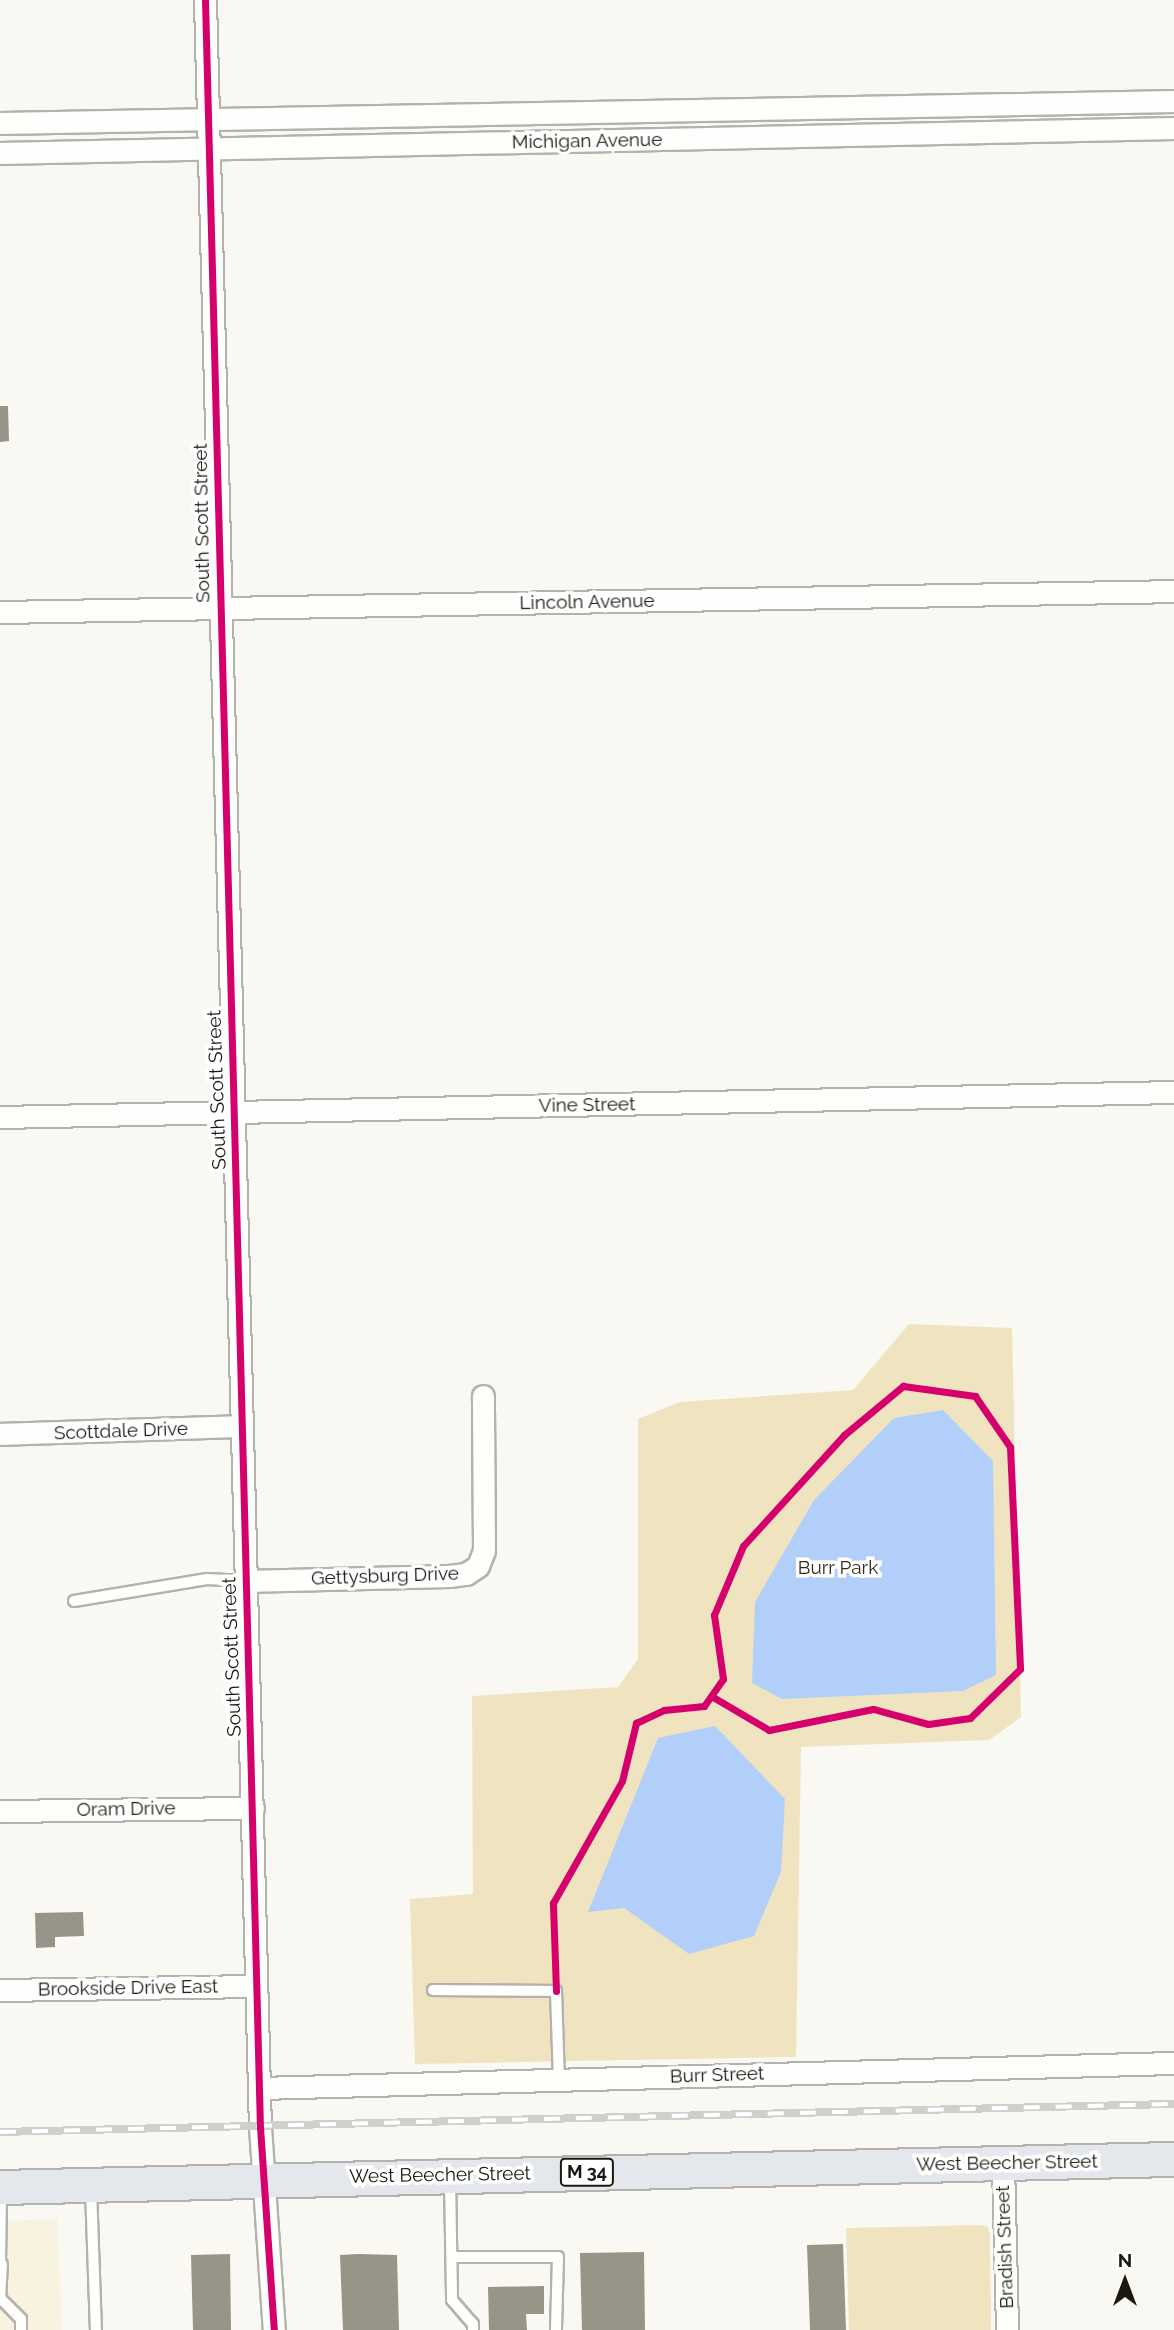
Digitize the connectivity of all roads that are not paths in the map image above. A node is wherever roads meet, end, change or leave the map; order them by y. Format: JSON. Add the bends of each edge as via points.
{"nodes":[{"id":1,"x":205,"y":0,"type":"edge"},
{"id":2,"x":1174,"y":101,"type":"edge"},
{"id":3,"x":208,"y":119,"type":"junction"},
{"id":4,"x":0,"y":123,"type":"edge"},
{"id":5,"x":1174,"y":128,"type":"edge"},
{"id":6,"x":209,"y":149,"type":"junction"},
{"id":7,"x":0,"y":153,"type":"edge"},
{"id":8,"x":1174,"y":591,"type":"edge"},
{"id":9,"x":219,"y":608,"type":"junction"},
{"id":10,"x":0,"y":612,"type":"edge"},
{"id":11,"x":1174,"y":1093,"type":"edge"},
{"id":12,"x":233,"y":1112,"type":"junction"},
{"id":13,"x":0,"y":1117,"type":"edge"},
{"id":14,"x":483,"y":1396,"type":"dead end"},
{"id":15,"x":242,"y":1426,"type":"junction"},
{"id":16,"x":0,"y":1434,"type":"edge"},
{"id":17,"x":245,"y":1581,"type":"junction"},
{"id":18,"x":74,"y":1601,"type":"dead end"},
{"id":19,"x":253,"y":1808,"type":"junction"},
{"id":20,"x":0,"y":1811,"type":"edge"},
{"id":21,"x":256,"y":1986,"type":"junction"},
{"id":22,"x":0,"y":1990,"type":"edge"},
{"id":23,"x":433,"y":1990,"type":"dead end"},
{"id":24,"x":1174,"y":2063,"type":"edge"},
{"id":25,"x":559,"y":2081,"type":"junction"},
{"id":26,"x":260,"y":2088,"type":"junction"},
{"id":27,"x":1174,"y":2159,"type":"edge"},
{"id":28,"x":1003,"y":2164,"type":"junction"},
{"id":29,"x":450,"y":2174,"type":"junction"},
{"id":30,"x":265,"y":2179,"type":"junction"},
{"id":31,"x":91,"y":2184,"type":"junction"},
{"id":32,"x":0,"y":2187,"type":"edge"},
{"id":33,"x":452,"y":2257,"type":"junction"},
{"id":34,"x":1,"y":2264,"type":"edge"},
{"id":35,"x":1,"y":2300,"type":"edge"},
{"id":36,"x":21,"y":2330,"type":"edge"},
{"id":37,"x":96,"y":2330,"type":"edge"},
{"id":38,"x":274,"y":2330,"type":"edge"},
{"id":39,"x":473,"y":2330,"type":"edge"},
{"id":40,"x":556,"y":2330,"type":"edge"},
{"id":41,"x":1007,"y":2330,"type":"edge"}],
"edges":[{"from":1,"to":3,"type":"street","name":"South Scott Street"},
{"from":2,"to":3,"type":"street","name":"Michigan Avenue"},
{"from":3,"to":4,"type":"street","name":"Michigan Avenue"},
{"from":3,"to":6,"type":"street","name":"South Scott Street"},
{"from":5,"to":6,"type":"street","name":"Michigan Avenue"},
{"from":6,"to":7,"type":"street","name":"Michigan Avenue"},
{"from":6,"to":9,"type":"street","name":"South Scott Street"},
{"from":8,"to":9,"type":"street","name":"Lincoln Avenue"},
{"from":9,"to":10,"type":"street","name":"Lincoln Avenue"},
{"from":9,"to":12,"type":"street","name":"South Scott Street"},
{"from":11,"to":12,"type":"street","name":"Vine Street"},
{"from":12,"to":13,"type":"street","name":"Vine Street"},
{"from":12,"to":15,"type":"street","name":"South Scott Street"},
{"from":14,"to":17,"type":"street","name":"Gettysburg Drive","via":[[484,1550],[478,1566],[466,1574],[449,1576]]},
{"from":15,"to":16,"type":"street","name":"Scottdale Drive"},
{"from":15,"to":17,"type":"street","name":"South Scott Street"},
{"from":17,"to":18,"type":"lane","via":[[207,1579]]},
{"from":17,"to":19,"type":"street","name":"South Scott Street"},
{"from":19,"to":20,"type":"street","name":"Oram Drive"},
{"from":19,"to":21,"type":"street","name":"South Scott Street"},
{"from":21,"to":22,"type":"street","name":"Brookside Drive East"},
{"from":21,"to":26,"type":"street","name":"South Scott Street"},
{"from":23,"to":25,"type":"lane","via":[[556,1991]]},
{"from":24,"to":25,"type":"street","name":"Burr Street"},
{"from":25,"to":26,"type":"street","name":"Burr Street"},
{"from":26,"to":30,"type":"street","name":"South Scott Street"},
{"from":27,"to":28,"type":"main road","name":"West Beecher Street","number":"M 34"},
{"from":28,"to":29,"type":"main road","name":"West Beecher Street","number":"M 34"},
{"from":28,"to":41,"type":"street","name":"Bradish Street"},
{"from":29,"to":30,"type":"main road","name":"West Beecher Street","number":"M 34"},
{"from":29,"to":33,"type":"lane"},
{"from":30,"to":31,"type":"main road","name":"West Beecher Street","number":"M 34"},
{"from":30,"to":38,"type":"street","name":"South Scott Street"},
{"from":31,"to":32,"type":"main road","name":"West Beecher Street","number":"M 34"},
{"from":31,"to":37,"type":"lane"},
{"from":32,"to":34,"type":"lane"},
{"from":33,"to":39,"type":"lane","via":[[452,2300],[473,2323]]},
{"from":33,"to":40,"type":"lane","via":[[558,2257]]},
{"from":34,"to":35,"type":"lane"},
{"from":35,"to":36,"type":"lane","via":[[20,2319]]}]}
